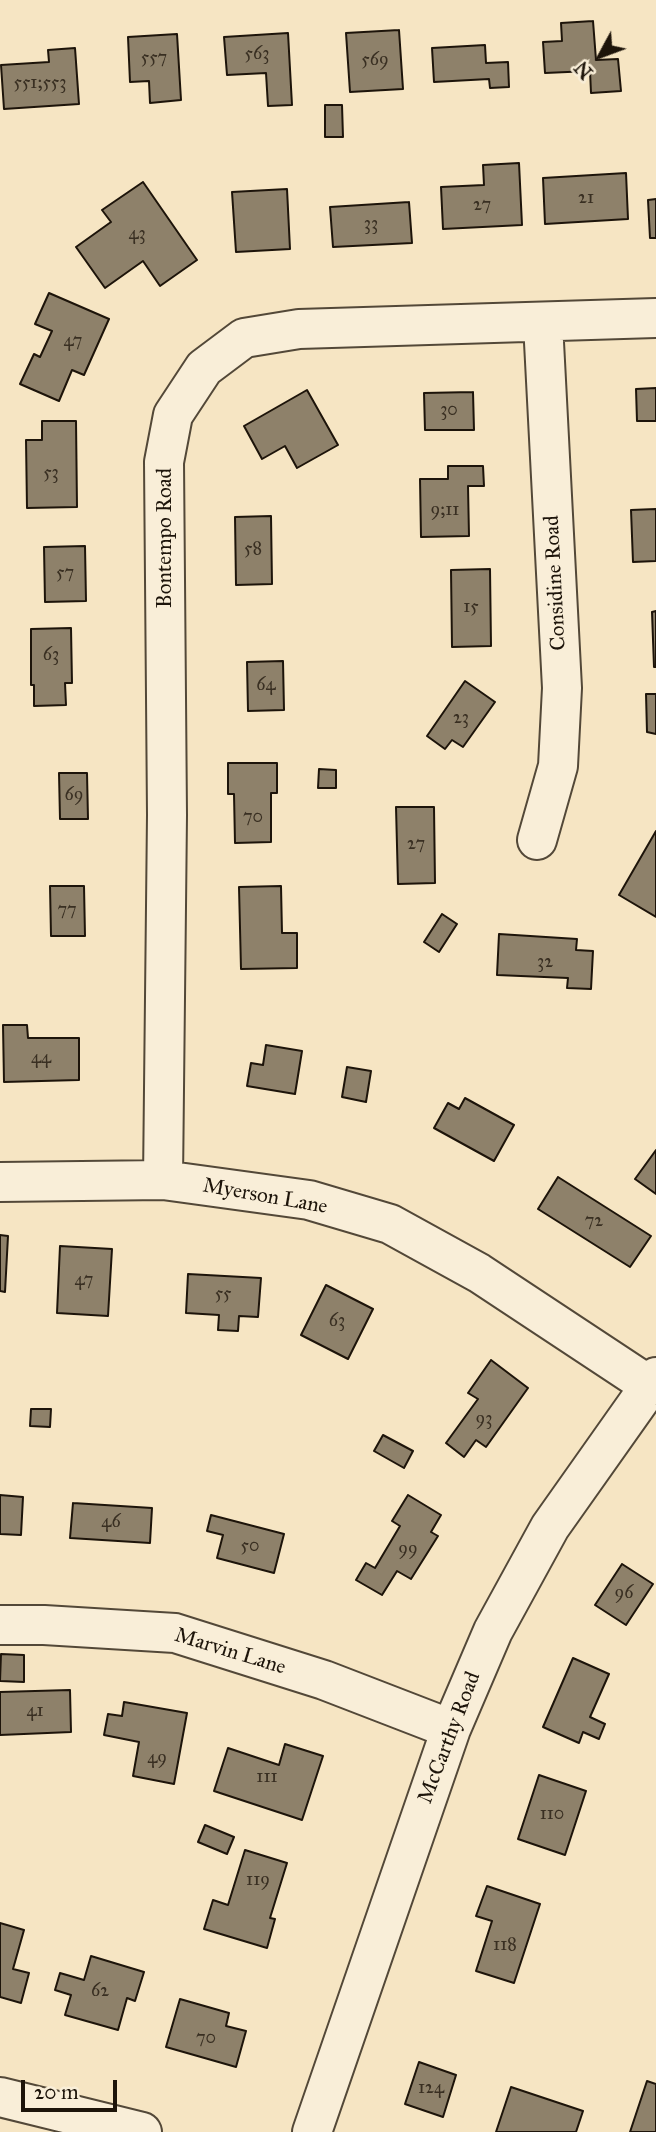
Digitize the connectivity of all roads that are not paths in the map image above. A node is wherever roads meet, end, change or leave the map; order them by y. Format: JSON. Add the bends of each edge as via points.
{"nodes":[{"id":1,"x":656,"y":318,"type":"edge"},
{"id":2,"x":543,"y":323,"type":"junction"},
{"id":3,"x":537,"y":841,"type":"dead end"},
{"id":4,"x":163,"y":1180,"type":"junction"},
{"id":5,"x":0,"y":1182,"type":"edge"},
{"id":6,"x":653,"y":1381,"type":"edge"},
{"id":7,"x":0,"y":1625,"type":"edge"},
{"id":8,"x":451,"y":1728,"type":"junction"},
{"id":9,"x":0,"y":2097,"type":"edge"},
{"id":10,"x":142,"y":2132,"type":"edge"},
{"id":11,"x":312,"y":2132,"type":"edge"}],
"edges":[{"from":1,"to":2,"type":"street","name":"Bontempo Road"},
{"from":2,"to":3,"type":"street","name":"Considine Road","via":[[562,688],[558,766]]},
{"from":2,"to":4,"type":"street","name":"Bontempo Road","via":[[299,329],[244,338],[204,368],[173,415],[164,462]]},
{"from":4,"to":5,"type":"street","name":"Myerson Lane"},
{"from":4,"to":6,"type":"street","name":"Myerson Lane","via":[[309,1200],[390,1224],[479,1273]]},
{"from":6,"to":8,"type":"street","name":"McCarthy Road","via":[[550,1527],[494,1631]]},
{"from":7,"to":8,"type":"street","name":"Marvin Lane","via":[[175,1633],[324,1680]]},
{"from":8,"to":11,"type":"street","name":"McCarthy Road"},
{"from":9,"to":10,"type":"street"}]}
